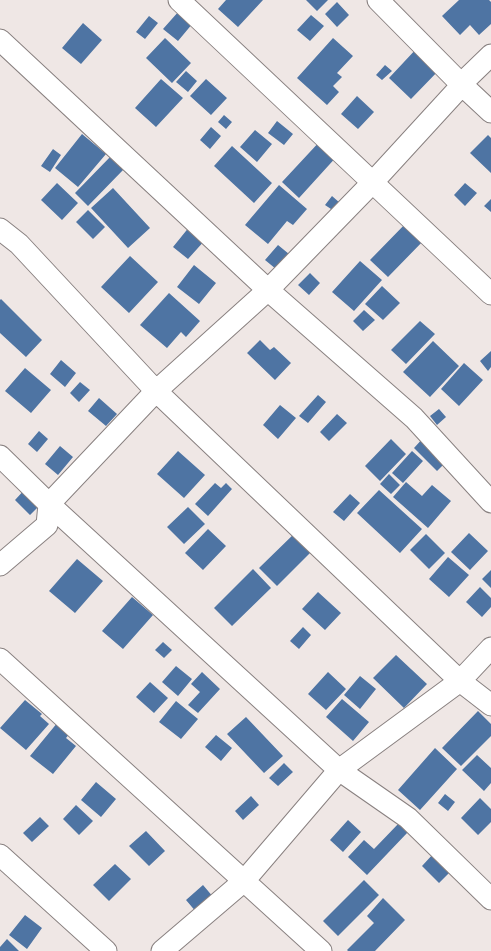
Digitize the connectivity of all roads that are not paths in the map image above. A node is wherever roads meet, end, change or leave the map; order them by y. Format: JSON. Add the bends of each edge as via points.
{"nodes":[{"id":1,"x":179,"y":0,"type":"edge"},
{"id":2,"x":378,"y":0,"type":"edge"},
{"id":3,"x":0,"y":40,"type":"edge"},
{"id":4,"x":491,"y":55,"type":"edge"},
{"id":5,"x":461,"y":84,"type":"junction"},
{"id":6,"x":491,"y":112,"type":"edge"},
{"id":7,"x":373,"y":182,"type":"junction"},
{"id":8,"x":0,"y":229,"type":"edge"},
{"id":9,"x":268,"y":290,"type":"junction"},
{"id":10,"x":491,"y":294,"type":"edge"},
{"id":11,"x":156,"y":391,"type":"junction"},
{"id":12,"x":0,"y":456,"type":"edge"},
{"id":13,"x":491,"y":502,"type":"edge"},
{"id":14,"x":50,"y":504,"type":"junction"},
{"id":15,"x":0,"y":565,"type":"edge"},
{"id":16,"x":491,"y":648,"type":"edge"},
{"id":17,"x":0,"y":659,"type":"edge"},
{"id":18,"x":460,"y":681,"type":"junction"},
{"id":19,"x":491,"y":705,"type":"edge"},
{"id":20,"x":339,"y":770,"type":"junction"},
{"id":21,"x":0,"y":855,"type":"edge"},
{"id":22,"x":244,"y":881,"type":"junction"},
{"id":23,"x":491,"y":899,"type":"edge"},
{"id":24,"x":106,"y":951,"type":"edge"},
{"id":25,"x":162,"y":951,"type":"edge"},
{"id":26,"x":321,"y":951,"type":"edge"}],
"edges":[{"from":1,"to":7,"type":"street"},
{"from":2,"to":5,"type":"street"},
{"from":3,"to":9,"type":"street"},
{"from":4,"to":5,"type":"street"},
{"from":5,"to":6,"type":"street"},
{"from":5,"to":7,"type":"street"},
{"from":7,"to":9,"type":"street"},
{"from":7,"to":10,"type":"street"},
{"from":8,"to":11,"type":"street","via":[[20,244]]},
{"from":9,"to":11,"type":"street"},
{"from":9,"to":13,"type":"street","via":[[414,418]]},
{"from":11,"to":14,"type":"street"},
{"from":11,"to":18,"type":"street"},
{"from":12,"to":14,"type":"street"},
{"from":14,"to":15,"type":"street","via":[[47,525]]},
{"from":14,"to":20,"type":"street"},
{"from":16,"to":18,"type":"street"},
{"from":17,"to":22,"type":"street"},
{"from":18,"to":19,"type":"street"},
{"from":18,"to":20,"type":"street"},
{"from":20,"to":22,"type":"street"},
{"from":20,"to":23,"type":"street","via":[[408,818]]},
{"from":21,"to":24,"type":"street"},
{"from":22,"to":25,"type":"street"},
{"from":22,"to":26,"type":"street"}]}
